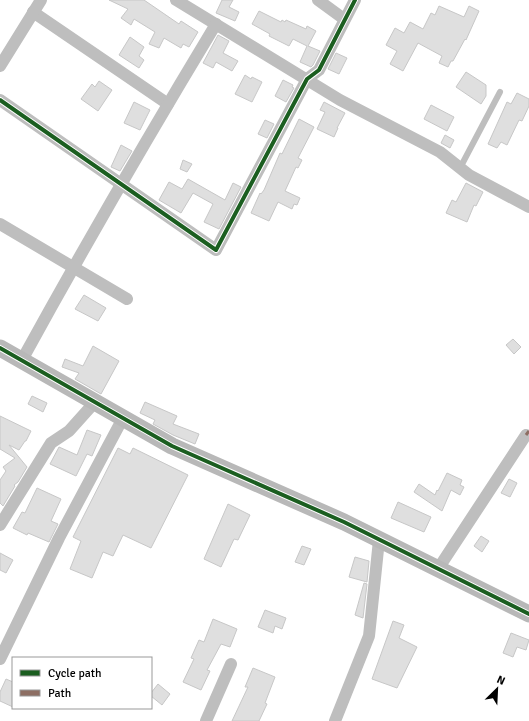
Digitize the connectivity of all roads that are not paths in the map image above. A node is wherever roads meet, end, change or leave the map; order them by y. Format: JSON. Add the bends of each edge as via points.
{"nodes":[{"id":1,"x":41,"y":0,"type":"edge"},
{"id":2,"x":176,"y":0,"type":"edge"},
{"id":3,"x":318,"y":0,"type":"edge"},
{"id":4,"x":355,"y":0,"type":"edge"},
{"id":5,"x":33,"y":12,"type":"junction"},
{"id":6,"x":344,"y":19,"type":"junction"},
{"id":7,"x":216,"y":24,"type":"junction"},
{"id":8,"x":0,"y":66,"type":"edge"},
{"id":9,"x":307,"y":79,"type":"junction"},
{"id":10,"x":500,"y":92,"type":"dead end"},
{"id":11,"x":0,"y":100,"type":"edge"},
{"id":12,"x":168,"y":104,"type":"junction"},
{"id":13,"x":460,"y":168,"type":"junction"},
{"id":14,"x":122,"y":184,"type":"junction"},
{"id":15,"x":529,"y":207,"type":"edge"},
{"id":16,"x":0,"y":224,"type":"edge"},
{"id":17,"x":73,"y":267,"type":"junction"},
{"id":18,"x":127,"y":299,"type":"dead end"},
{"id":19,"x":0,"y":348,"type":"edge"},
{"id":20,"x":22,"y":360,"type":"junction"},
{"id":21,"x":95,"y":402,"type":"junction"},
{"id":22,"x":123,"y":418,"type":"junction"},
{"id":23,"x":526,"y":435,"type":"dead end"},
{"id":24,"x":0,"y":525,"type":"edge"},
{"id":25,"x":379,"y":540,"type":"junction"},
{"id":26,"x":438,"y":569,"type":"junction"},
{"id":27,"x":529,"y":614,"type":"edge"},
{"id":28,"x":0,"y":659,"type":"edge"},
{"id":29,"x":231,"y":664,"type":"dead end"},
{"id":30,"x":206,"y":721,"type":"edge"},
{"id":31,"x":334,"y":721,"type":"edge"}],
"edges":[{"from":1,"to":5,"type":"street"},
{"from":2,"to":7,"type":"street"},
{"from":3,"to":6,"type":"street"},
{"from":4,"to":6,"type":"street"},
{"from":5,"to":8,"type":"street"},
{"from":5,"to":12,"type":"street"},
{"from":6,"to":9,"type":"street","via":[[319,70]]},
{"from":7,"to":9,"type":"street"},
{"from":7,"to":12,"type":"street"},
{"from":9,"to":13,"type":"street","via":[[340,100],[440,152]]},
{"from":9,"to":14,"type":"street","via":[[216,250]]},
{"from":10,"to":13,"type":"lane"},
{"from":11,"to":14,"type":"street"},
{"from":12,"to":14,"type":"street"},
{"from":13,"to":15,"type":"street"},
{"from":14,"to":17,"type":"street"},
{"from":16,"to":17,"type":"street"},
{"from":17,"to":18,"type":"street"},
{"from":17,"to":20,"type":"street"},
{"from":19,"to":20,"type":"street"},
{"from":20,"to":21,"type":"street"},
{"from":21,"to":22,"type":"street"},
{"from":21,"to":24,"type":"street","via":[[69,431],[51,443]]},
{"from":22,"to":25,"type":"street","via":[[172,446]]},
{"from":22,"to":28,"type":"street","via":[[59,538]]},
{"from":23,"to":26,"type":"street"},
{"from":25,"to":26,"type":"street"},
{"from":25,"to":31,"type":"street","via":[[369,636]]},
{"from":26,"to":27,"type":"street"},
{"from":29,"to":30,"type":"street"}]}
